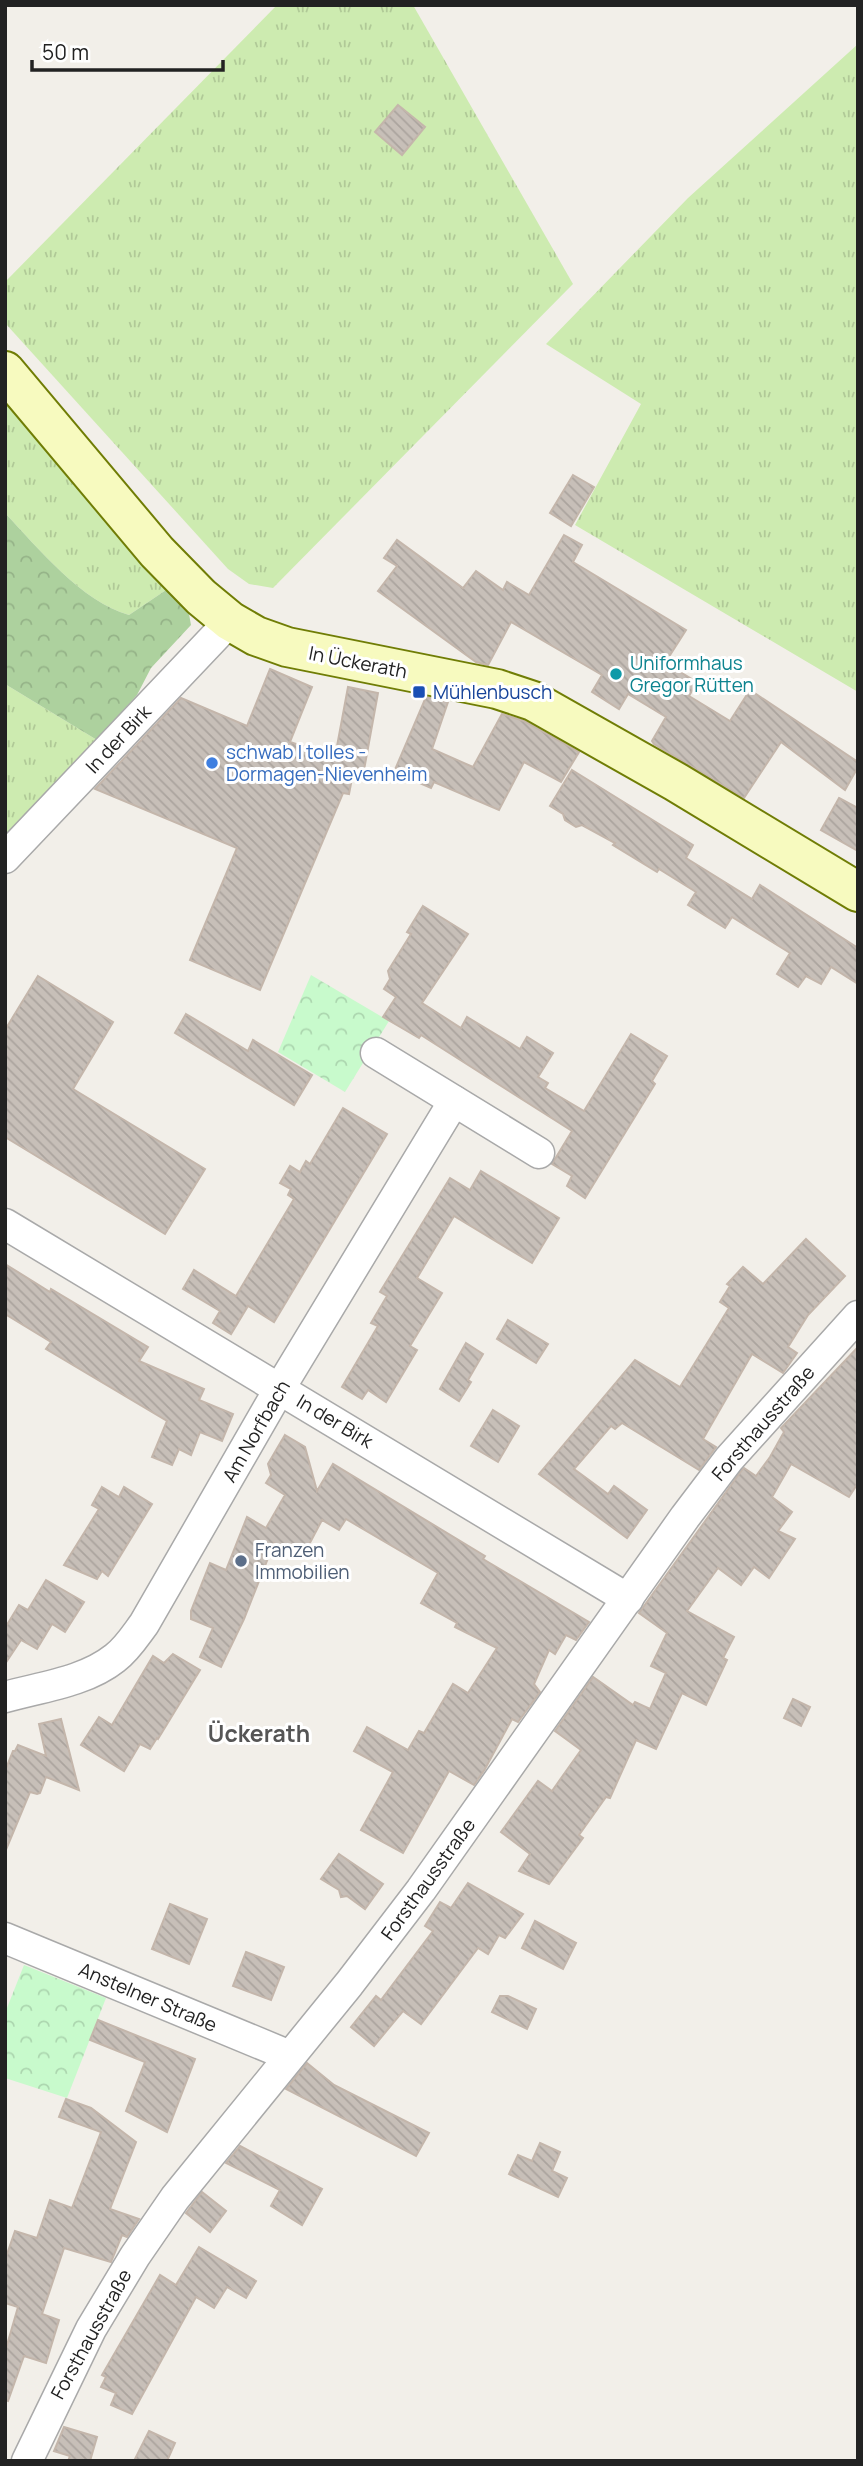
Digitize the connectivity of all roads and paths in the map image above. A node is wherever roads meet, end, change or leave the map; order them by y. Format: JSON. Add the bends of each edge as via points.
{"nodes":[{"id":1,"x":5,"y":371,"type":"edge"},
{"id":2,"x":230,"y":621,"type":"junction"},
{"id":3,"x":5,"y":858,"type":"edge"},
{"id":4,"x":858,"y":892,"type":"edge"},
{"id":5,"x":376,"y":1053,"type":"dead end"},
{"id":6,"x":454,"y":1101,"type":"junction"},
{"id":7,"x":539,"y":1153,"type":"dead end"},
{"id":8,"x":5,"y":1224,"type":"edge"},
{"id":9,"x":858,"y":1316,"type":"edge"},
{"id":10,"x":280,"y":1388,"type":"junction"},
{"id":11,"x":628,"y":1599,"type":"junction"},
{"id":12,"x":5,"y":1697,"type":"edge"},
{"id":13,"x":5,"y":1938,"type":"edge"},
{"id":14,"x":290,"y":2056,"type":"junction"},
{"id":15,"x":26,"y":2461,"type":"edge"}],
"edges":[{"from":1,"to":2,"type":"main road","name":"In Ückerath","via":[[157,552]]},
{"from":2,"to":3,"type":"street","name":"In der Birk"},
{"from":2,"to":4,"type":"main road","name":"In Ückerath","via":[[287,647],[533,701]]},
{"from":5,"to":6,"type":"street"},
{"from":6,"to":7,"type":"street"},
{"from":6,"to":10,"type":"street","name":"Am Norfbach"},
{"from":8,"to":10,"type":"street","name":"In der Birk"},
{"from":9,"to":11,"type":"street","name":"Forsthausstraße","via":[[729,1459]]},
{"from":10,"to":11,"type":"street","name":"In der Birk"},
{"from":10,"to":12,"type":"street","name":"Am Norfbach","via":[[128,1645],[96,1671]]},
{"from":11,"to":14,"type":"street","name":"Forsthausstraße","via":[[421,1890]]},
{"from":13,"to":14,"type":"street","name":"Anstelner Straße"},
{"from":14,"to":15,"type":"street","name":"Forsthausstraße","via":[[175,2198],[135,2256],[91,2329]]}]}
